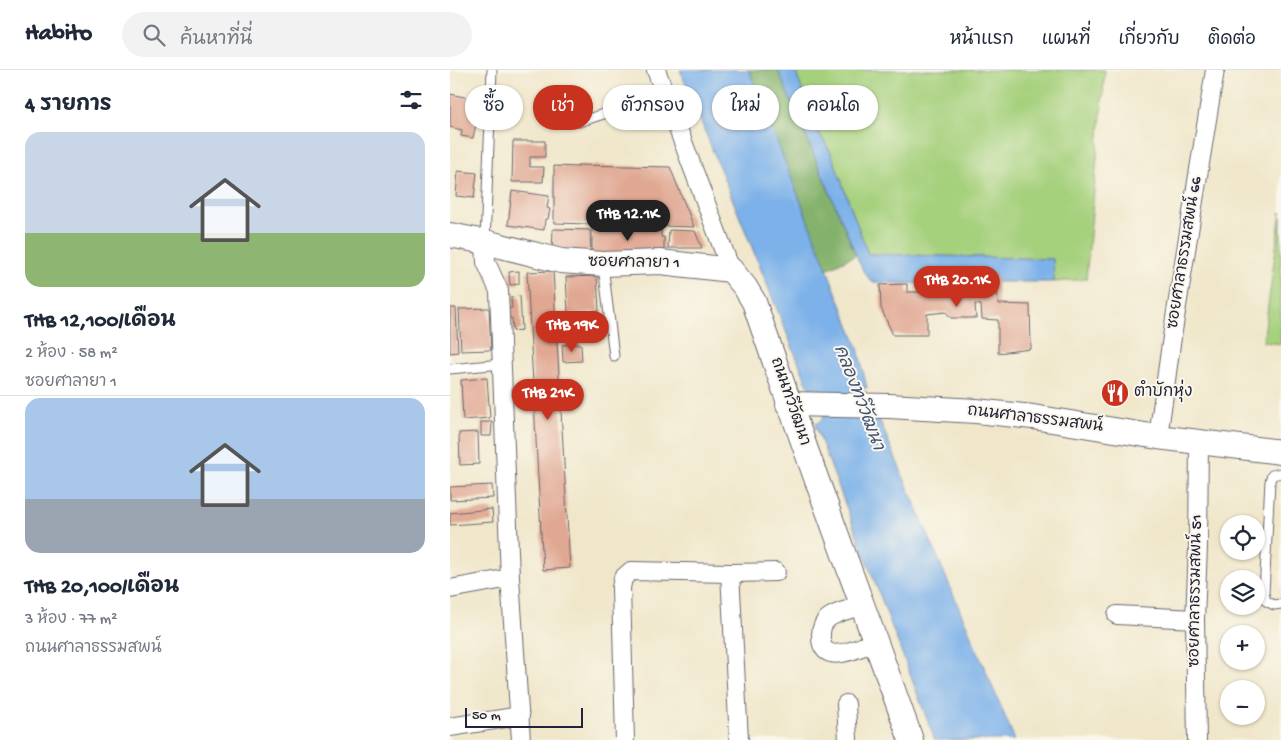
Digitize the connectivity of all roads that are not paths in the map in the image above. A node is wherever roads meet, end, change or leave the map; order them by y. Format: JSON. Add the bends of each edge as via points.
{"nodes":[{"id":1,"x":492,"y":70,"type":"edge"},
{"id":2,"x":656,"y":70,"type":"edge"},
{"id":3,"x":1215,"y":70,"type":"edge"},
{"id":4,"x":662,"y":85,"type":"edge"},
{"id":5,"x":678,"y":130,"type":"edge"},
{"id":6,"x":450,"y":235,"type":"edge"},
{"id":7,"x":485,"y":242,"type":"junction"},
{"id":8,"x":603,"y":264,"type":"junction"},
{"id":9,"x":731,"y":270,"type":"junction"},
{"id":10,"x":614,"y":356,"type":"dead end"},
{"id":11,"x":501,"y":364,"type":"junction"},
{"id":12,"x":450,"y":369,"type":"edge"},
{"id":13,"x":797,"y":405,"type":"junction"},
{"id":14,"x":1158,"y":437,"type":"junction"},
{"id":15,"x":1199,"y":442,"type":"junction"},
{"id":16,"x":1281,"y":452,"type":"edge"},
{"id":17,"x":1281,"y":473,"type":"edge"},
{"id":18,"x":776,"y":572,"type":"dead end"},
{"id":19,"x":730,"y":573,"type":"junction"},
{"id":20,"x":510,"y":578,"type":"junction"},
{"id":21,"x":450,"y":589,"type":"edge"},
{"id":22,"x":1281,"y":604,"type":"edge"},
{"id":23,"x":863,"y":605,"type":"junction"},
{"id":24,"x":1117,"y":615,"type":"dead end"},
{"id":25,"x":1194,"y":619,"type":"junction"},
{"id":26,"x":876,"y":641,"type":"junction"},
{"id":27,"x":846,"y":704,"type":"dead end"},
{"id":28,"x":520,"y":716,"type":"junction"},
{"id":29,"x":450,"y":727,"type":"edge"},
{"id":30,"x":521,"y":740,"type":"edge"},
{"id":31,"x":625,"y":740,"type":"edge"},
{"id":32,"x":738,"y":740,"type":"edge"},
{"id":33,"x":848,"y":740,"type":"edge"},
{"id":34,"x":911,"y":740,"type":"edge"},
{"id":35,"x":1197,"y":740,"type":"edge"}],
"edges":[{"from":1,"to":7,"type":"lane"},
{"from":2,"to":4,"type":"street","name":"ถนนทวีวัฒนา"},
{"from":3,"to":14,"type":"street","name":"ซอยศาลาธรรมสพน์ 66"},
{"from":5,"to":9,"type":"street","name":"ถนนทวีวัฒนา"},
{"from":6,"to":7,"type":"main road","name":"ซอยศาลายา 1"},
{"from":7,"to":8,"type":"main road","name":"ซอยศาลายา 1","via":[[561,261]]},
{"from":7,"to":11,"type":"street","via":[[486,262],[499,291]]},
{"from":8,"to":9,"type":"main road","name":"ซอยศาลายา 1","via":[[660,262]]},
{"from":8,"to":10,"type":"lane"},
{"from":9,"to":13,"type":"main road","name":"ถนนทวีวัฒนา","via":[[754,302]]},
{"from":11,"to":12,"type":"lane"},
{"from":11,"to":20,"type":"street"},
{"from":13,"to":14,"type":"main road","name":"ถนนศาลาธรรมสพน์","via":[[889,406],[976,412]]},
{"from":13,"to":23,"type":"main road","name":"ถนนทวีวัฒนา"},
{"from":14,"to":15,"type":"main road","name":"ถนนศาลาธรรมสพน์"},
{"from":15,"to":16,"type":"main road","name":"ถนนศาลาธรรมสพน์"},
{"from":15,"to":25,"type":"street","name":"ซอยศาลาธรรมสพน์ 51"},
{"from":17,"to":22,"type":"lane","via":[[1272,476],[1270,481],[1264,593],[1266,601]]},
{"from":18,"to":19,"type":"street"},
{"from":19,"to":31,"type":"street","via":[[631,571],[623,578]]},
{"from":19,"to":32,"type":"street"},
{"from":20,"to":21,"type":"street"},
{"from":20,"to":28,"type":"street"},
{"from":23,"to":26,"type":"main road","name":"ถนนทวีวัฒนา"},
{"from":23,"to":26,"type":"street","via":[[829,618],[821,631],[821,641],[824,649],[837,654]]},
{"from":24,"to":25,"type":"street"},
{"from":25,"to":35,"type":"street","name":"ซอยศาลาธรรมสพน์ 51"},
{"from":26,"to":34,"type":"main road","name":"ถนนทวีวัฒนา"},
{"from":27,"to":33,"type":"street"},
{"from":28,"to":29,"type":"street"},
{"from":28,"to":30,"type":"street"}]}
